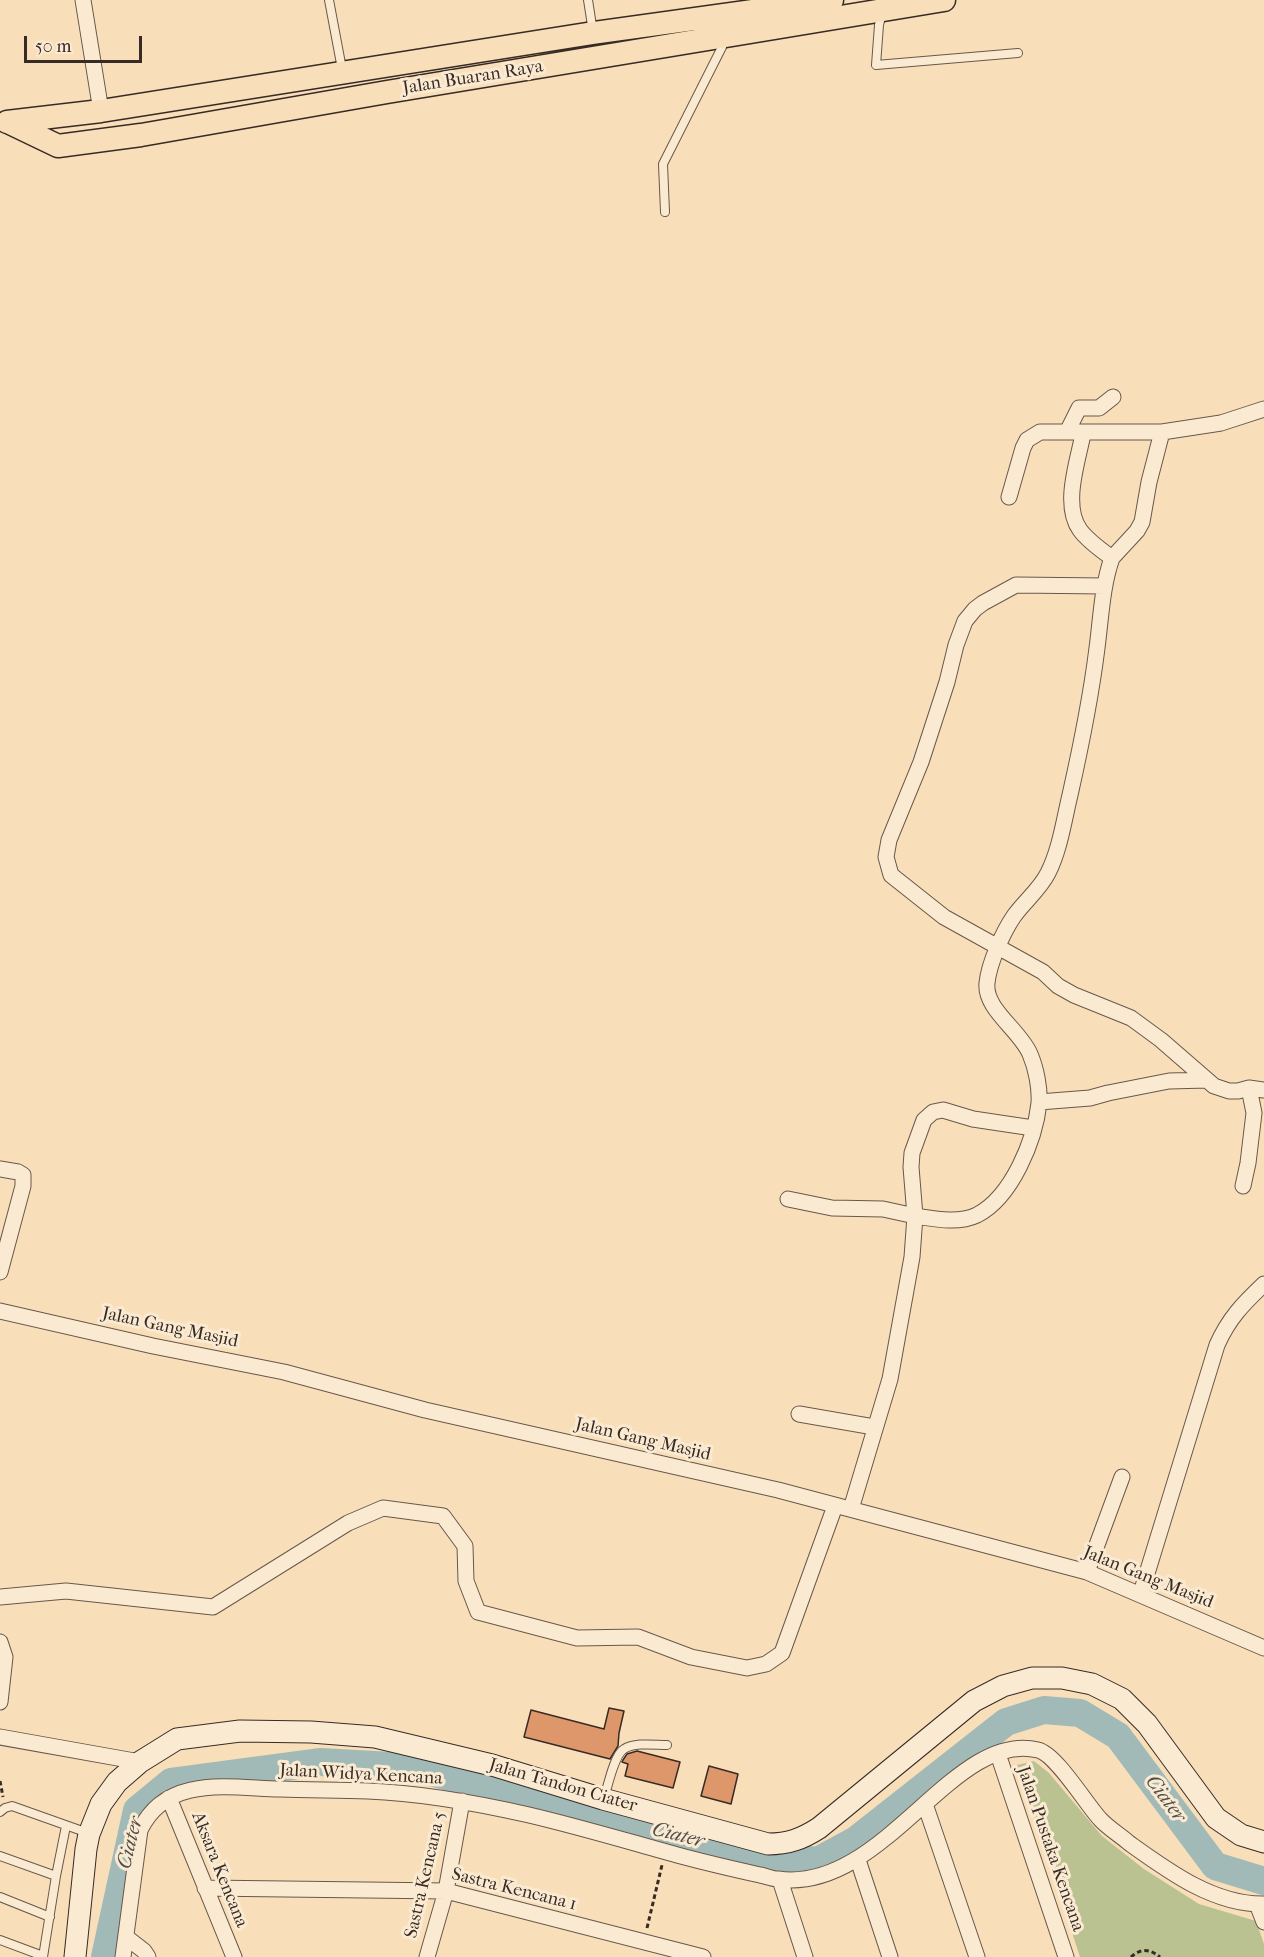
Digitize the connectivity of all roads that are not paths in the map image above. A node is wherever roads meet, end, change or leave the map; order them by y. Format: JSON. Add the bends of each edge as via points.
{"nodes":[{"id":1,"x":83,"y":0,"type":"edge"},
{"id":2,"x":329,"y":0,"type":"edge"},
{"id":3,"x":588,"y":0,"type":"edge"},
{"id":4,"x":832,"y":0,"type":"edge"},
{"id":5,"x":944,"y":0,"type":"edge"},
{"id":6,"x":885,"y":7,"type":"edge"},
{"id":7,"x":593,"y":33,"type":"junction"},
{"id":8,"x":722,"y":37,"type":"junction"},
{"id":9,"x":1018,"y":52,"type":"dead end"},
{"id":10,"x":343,"y":74,"type":"junction"},
{"id":11,"x":101,"y":111,"type":"junction"},
{"id":12,"x":4,"y":123,"type":"edge"},
{"id":13,"x":665,"y":212,"type":"dead end"},
{"id":14,"x":1113,"y":398,"type":"dead end"},
{"id":15,"x":1264,"y":409,"type":"edge"},
{"id":16,"x":1067,"y":432,"type":"junction"},
{"id":17,"x":1162,"y":432,"type":"junction"},
{"id":18,"x":1083,"y":434,"type":"junction"},
{"id":19,"x":1009,"y":497,"type":"dead end"},
{"id":20,"x":1112,"y":558,"type":"junction"},
{"id":21,"x":1105,"y":586,"type":"junction"},
{"id":22,"x":998,"y":948,"type":"junction"},
{"id":23,"x":1207,"y":1080,"type":"junction"},
{"id":24,"x":1250,"y":1090,"type":"edge"},
{"id":25,"x":1039,"y":1102,"type":"junction"},
{"id":26,"x":1033,"y":1128,"type":"junction"},
{"id":27,"x":0,"y":1169,"type":"edge"},
{"id":28,"x":1243,"y":1186,"type":"dead end"},
{"id":29,"x":788,"y":1199,"type":"dead end"},
{"id":30,"x":915,"y":1216,"type":"junction"},
{"id":31,"x":0,"y":1272,"type":"edge"},
{"id":32,"x":1264,"y":1284,"type":"edge"},
{"id":33,"x":0,"y":1311,"type":"edge"},
{"id":34,"x":799,"y":1414,"type":"dead end"},
{"id":35,"x":874,"y":1427,"type":"junction"},
{"id":36,"x":1122,"y":1477,"type":"dead end"},
{"id":37,"x":843,"y":1508,"type":"junction"},
{"id":38,"x":1087,"y":1572,"type":"junction"},
{"id":39,"x":1141,"y":1593,"type":"junction"},
{"id":40,"x":0,"y":1597,"type":"edge"},
{"id":41,"x":0,"y":1642,"type":"edge"},
{"id":42,"x":1264,"y":1648,"type":"edge"},
{"id":43,"x":0,"y":1702,"type":"edge"},
{"id":44,"x":0,"y":1737,"type":"edge"},
{"id":45,"x":667,"y":1745,"type":"dead end"},
{"id":46,"x":998,"y":1754,"type":"junction"},
{"id":47,"x":140,"y":1762,"type":"junction"},
{"id":48,"x":169,"y":1798,"type":"junction"},
{"id":49,"x":603,"y":1799,"type":"junction"},
{"id":50,"x":462,"y":1801,"type":"junction"},
{"id":51,"x":925,"y":1804,"type":"junction"},
{"id":52,"x":2,"y":1810,"type":"edge"},
{"id":53,"x":66,"y":1826,"type":"junction"},
{"id":54,"x":89,"y":1834,"type":"junction"},
{"id":55,"x":1264,"y":1842,"type":"edge"},
{"id":56,"x":0,"y":1856,"type":"edge"},
{"id":57,"x":858,"y":1860,"type":"junction"},
{"id":58,"x":56,"y":1876,"type":"junction"},
{"id":59,"x":780,"y":1880,"type":"junction"},
{"id":60,"x":205,"y":1888,"type":"junction"},
{"id":61,"x":446,"y":1892,"type":"junction"},
{"id":62,"x":0,"y":1897,"type":"edge"},
{"id":63,"x":1261,"y":1904,"type":"edge"},
{"id":64,"x":50,"y":1917,"type":"junction"},
{"id":65,"x":1264,"y":1922,"type":"edge"},
{"id":66,"x":126,"y":1937,"type":"junction"},
{"id":67,"x":0,"y":1940,"type":"edge"},
{"id":68,"x":43,"y":1957,"type":"edge"},
{"id":69,"x":75,"y":1957,"type":"edge"},
{"id":70,"x":123,"y":1957,"type":"edge"},
{"id":71,"x":148,"y":1957,"type":"edge"},
{"id":72,"x":234,"y":1957,"type":"edge"},
{"id":73,"x":427,"y":1957,"type":"edge"},
{"id":74,"x":703,"y":1957,"type":"edge"},
{"id":75,"x":805,"y":1957,"type":"edge"},
{"id":76,"x":890,"y":1957,"type":"edge"},
{"id":77,"x":976,"y":1957,"type":"edge"},
{"id":78,"x":1066,"y":1957,"type":"edge"}],
"edges":[{"from":1,"to":11,"type":"street"},
{"from":2,"to":10,"type":"lane"},
{"from":3,"to":7,"type":"lane"},
{"from":4,"to":7,"type":"main road","name":"Jalan Buaran Raya"},
{"from":5,"to":6,"type":"main road","name":"Jalan Buaran Raya"},
{"from":6,"to":8,"type":"main road","name":"Jalan Buaran Raya"},
{"from":6,"to":9,"type":"lane","via":[[879,26],[876,65]]},
{"from":7,"to":10,"type":"main road","name":"Jalan Buaran Raya"},
{"from":8,"to":12,"type":"main road","name":"Jalan Buaran Raya","via":[[58,146]]},
{"from":8,"to":13,"type":"lane","via":[[722,47],[663,164]]},
{"from":10,"to":11,"type":"main road","name":"Jalan Buaran Raya"},
{"from":11,"to":12,"type":"main road","name":"Jalan Buaran Raya"},
{"from":14,"to":16,"type":"street","via":[[1099,408],[1079,408]]},
{"from":15,"to":17,"type":"street","via":[[1221,423]]},
{"from":16,"to":18,"type":"street"},
{"from":16,"to":19,"type":"street","via":[[1040,432],[1027,441]]},
{"from":17,"to":18,"type":"street"},
{"from":17,"to":20,"type":"street","via":[[1142,522]]},
{"from":18,"to":20,"type":"street","via":[[1070,503],[1080,530]]},
{"from":20,"to":21,"type":"street"},
{"from":21,"to":22,"type":"street","via":[[1091,699],[1061,837],[1048,873],[1013,917]]},
{"from":21,"to":22,"type":"street","via":[[1016,585],[975,609],[965,621],[956,645],[921,762],[889,840],[886,857],[891,876],[944,917]]},
{"from":22,"to":23,"type":"street","via":[[1043,972],[1074,995],[1131,1018]]},
{"from":22,"to":25,"type":"street","via":[[987,994],[1031,1055]]},
{"from":23,"to":24,"type":"street","via":[[1224,1090]]},
{"from":23,"to":25,"type":"street","via":[[1169,1081],[1090,1098]]},
{"from":24,"to":28,"type":"street","via":[[1254,1113]]},
{"from":25,"to":26,"type":"street"},
{"from":26,"to":30,"type":"street","via":[[1010,1184],[990,1207],[957,1220]]},
{"from":26,"to":30,"type":"street","via":[[943,1110],[933,1112],[921,1126],[912,1153]]},
{"from":27,"to":31,"type":"street","via":[[23,1175],[23,1186]]},
{"from":29,"to":30,"type":"street","via":[[831,1208],[883,1209]]},
{"from":30,"to":35,"type":"street","via":[[912,1257],[890,1379]]},
{"from":32,"to":39,"type":"street","via":[[1237,1309],[1217,1345]]},
{"from":33,"to":37,"type":"street","name":"Jalan Gang Masjid","via":[[284,1372],[425,1410]]},
{"from":34,"to":35,"type":"street"},
{"from":35,"to":37,"type":"street"},
{"from":36,"to":38,"type":"street"},
{"from":37,"to":38,"type":"street","name":"Jalan Gang Masjid"},
{"from":37,"to":40,"type":"street","via":[[782,1653],[766,1664],[747,1668],[691,1657],[638,1637],[577,1638],[478,1612],[465,1581],[465,1546],[443,1516],[383,1508],[348,1523],[213,1607],[66,1591]]},
{"from":38,"to":39,"type":"street","name":"Jalan Gang Masjid"},
{"from":39,"to":42,"type":"street","name":"Jalan Gang Masjid"},
{"from":41,"to":43,"type":"street","via":[[6,1657]]},
{"from":44,"to":47,"type":"street"},
{"from":45,"to":49,"type":"lane","via":[[622,1750]]},
{"from":46,"to":51,"type":"street","name":"Jalan Widya Kencana","via":[[954,1779]]},
{"from":46,"to":63,"type":"street","name":"Jalan Widya Kencana","via":[[1025,1748],[1042,1750],[1102,1822],[1157,1863],[1220,1896]]},
{"from":46,"to":78,"type":"street","name":"Jalan Pustaka Kencana"},
{"from":47,"to":49,"type":"street","name":"Jalan Tandon Ciater","via":[[177,1739],[240,1731],[375,1737],[492,1765]]},
{"from":47,"to":54,"type":"street","name":"Jalan Tandon Ciater","via":[[108,1791]]},
{"from":48,"to":50,"type":"street","name":"Jalan Widya Kencana","via":[[199,1787],[227,1787],[369,1791]]},
{"from":48,"to":60,"type":"street","name":"Aksara Kencana"},
{"from":48,"to":66,"type":"street","name":"Jalan Widya Kencana","via":[[140,1830]]},
{"from":49,"to":55,"type":"street","name":"Jalan Tandon Ciater","via":[[768,1844],[794,1842],[819,1828],[974,1701],[1003,1686],[1032,1678],[1062,1678],[1092,1684],[1122,1699],[1147,1724],[1215,1818],[1241,1835]]},
{"from":50,"to":59,"type":"street","name":"Jalan Widya Kencana"},
{"from":50,"to":61,"type":"street","name":"Sastra Kencana 5"},
{"from":51,"to":57,"type":"street","name":"Jalan Widya Kencana"},
{"from":51,"to":77,"type":"street"},
{"from":52,"to":53,"type":"lane","via":[[12,1806]]},
{"from":53,"to":54,"type":"lane"},
{"from":53,"to":58,"type":"lane"},
{"from":54,"to":69,"type":"street","name":"Jalan Tandon Ciater"},
{"from":56,"to":58,"type":"lane"},
{"from":57,"to":59,"type":"street","name":"Jalan Widya Kencana","via":[[818,1877]]},
{"from":57,"to":76,"type":"street"},
{"from":58,"to":64,"type":"lane"},
{"from":59,"to":75,"type":"street"},
{"from":60,"to":61,"type":"street","name":"Sastra Kencana 1"},
{"from":60,"to":72,"type":"street","name":"Aksara Kencana"},
{"from":61,"to":73,"type":"street","name":"Sastra Kencana 5"},
{"from":61,"to":74,"type":"street","name":"Sastra Kencana 1"},
{"from":62,"to":64,"type":"lane"},
{"from":63,"to":65,"type":"street"},
{"from":64,"to":68,"type":"lane"},
{"from":66,"to":70,"type":"street","name":"Jalan Widya Kencana"},
{"from":66,"to":71,"type":"street"},
{"from":67,"to":68,"type":"lane"}]}
